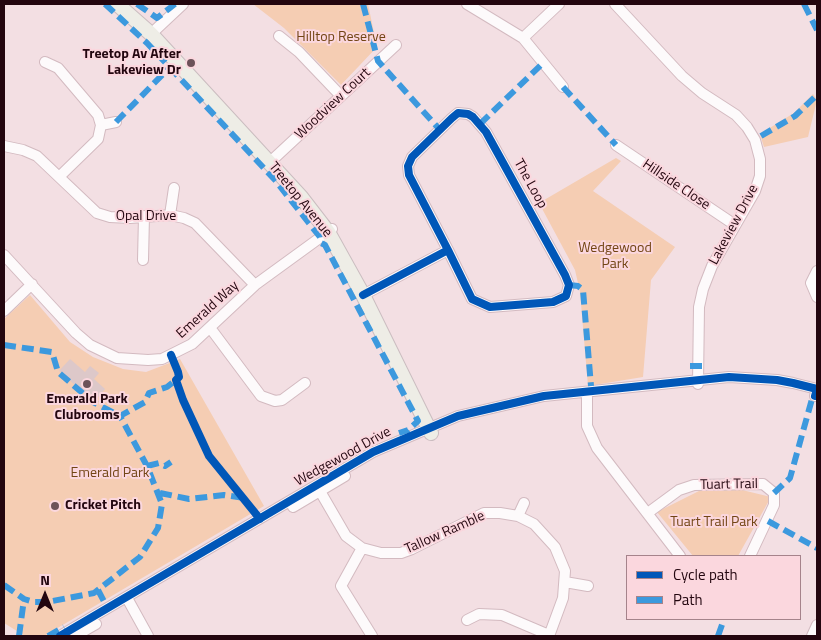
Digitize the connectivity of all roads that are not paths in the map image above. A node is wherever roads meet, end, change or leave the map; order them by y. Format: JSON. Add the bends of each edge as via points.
{"nodes":[{"id":1,"x":117,"y":4,"type":"edge"},
{"id":2,"x":127,"y":4,"type":"edge"},
{"id":3,"x":183,"y":4,"type":"edge"},
{"id":4,"x":467,"y":4,"type":"edge"},
{"id":5,"x":559,"y":4,"type":"edge"},
{"id":6,"x":615,"y":4,"type":"edge"},
{"id":7,"x":153,"y":32,"type":"junction"},
{"id":8,"x":279,"y":36,"type":"dead end"},
{"id":9,"x":523,"y":38,"type":"junction"},
{"id":10,"x":396,"y":45,"type":"dead end"},
{"id":11,"x":45,"y":62,"type":"dead end"},
{"id":12,"x":563,"y":87,"type":"dead end"},
{"id":13,"x":341,"y":96,"type":"junction"},
{"id":14,"x":116,"y":122,"type":"dead end"},
{"id":15,"x":101,"y":125,"type":"junction"},
{"id":16,"x":616,"y":144,"type":"dead end"},
{"id":17,"x":4,"y":146,"type":"edge"},
{"id":18,"x":272,"y":160,"type":"junction"},
{"id":19,"x":60,"y":176,"type":"junction"},
{"id":20,"x":174,"y":188,"type":"dead end"},
{"id":21,"x":170,"y":215,"type":"junction"},
{"id":22,"x":144,"y":216,"type":"junction"},
{"id":23,"x":735,"y":225,"type":"junction"},
{"id":24,"x":330,"y":231,"type":"junction"},
{"id":25,"x":448,"y":250,"type":"junction"},
{"id":26,"x":4,"y":255,"type":"edge"},
{"id":27,"x":143,"y":260,"type":"dead end"},
{"id":28,"x":817,"y":271,"type":"edge"},
{"id":29,"x":32,"y":284,"type":"junction"},
{"id":30,"x":255,"y":285,"type":"junction"},
{"id":31,"x":365,"y":294,"type":"junction"},
{"id":32,"x":817,"y":297,"type":"edge"},
{"id":33,"x":4,"y":311,"type":"edge"},
{"id":34,"x":210,"y":328,"type":"junction"},
{"id":35,"x":698,"y":382,"type":"junction"},
{"id":36,"x":306,"y":383,"type":"dead end"},
{"id":37,"x":816,"y":394,"type":"edge"},
{"id":38,"x":586,"y":395,"type":"junction"},
{"id":39,"x":434,"y":428,"type":"junction"},
{"id":40,"x":318,"y":488,"type":"junction"},
{"id":41,"x":524,"y":504,"type":"dead end"},
{"id":42,"x":649,"y":512,"type":"junction"},
{"id":43,"x":518,"y":516,"type":"junction"},
{"id":44,"x":362,"y":548,"type":"junction"},
{"id":45,"x":679,"y":555,"type":"edge"},
{"id":46,"x":750,"y":555,"type":"edge"},
{"id":47,"x":565,"y":582,"type":"junction"},
{"id":48,"x":588,"y":586,"type":"dead end"},
{"id":49,"x":129,"y":601,"type":"junction"},
{"id":50,"x":467,"y":620,"type":"dead end"},
{"id":51,"x":817,"y":625,"type":"edge"},
{"id":52,"x":549,"y":635,"type":"edge"},
{"id":53,"x":60,"y":636,"type":"edge"},
{"id":54,"x":75,"y":636,"type":"edge"},
{"id":55,"x":148,"y":636,"type":"edge"},
{"id":56,"x":372,"y":636,"type":"edge"},
{"id":57,"x":812,"y":636,"type":"edge"}],
"edges":[{"from":1,"to":7,"type":"main road","name":"Treetop Avenue"},
{"from":2,"to":7,"type":"main road","name":"Treetop Avenue"},
{"from":3,"to":7,"type":"street"},
{"from":4,"to":9,"type":"street"},
{"from":5,"to":9,"type":"street"},
{"from":6,"to":23,"type":"street","name":"Lakeview Drive","via":[[682,76],[736,115],[755,140],[760,176]]},
{"from":7,"to":18,"type":"main road","name":"Treetop Avenue"},
{"from":8,"to":13,"type":"street"},
{"from":9,"to":12,"type":"street"},
{"from":10,"to":13,"type":"street","name":"Woodview Court"},
{"from":11,"to":15,"type":"street","via":[[58,68],[98,116]]},
{"from":13,"to":18,"type":"street","name":"Woodview Court"},
{"from":14,"to":15,"type":"street"},
{"from":15,"to":19,"type":"street","via":[[98,139]]},
{"from":16,"to":23,"type":"street","name":"Hillside Close"},
{"from":17,"to":19,"type":"street","name":"Opal Drive","via":[[37,156]]},
{"from":18,"to":24,"type":"main road","name":"Treetop Avenue","via":[[306,193]]},
{"from":19,"to":22,"type":"street","name":"Opal Drive","via":[[97,212],[110,217]]},
{"from":20,"to":21,"type":"street"},
{"from":21,"to":22,"type":"street","name":"Opal Drive"},
{"from":21,"to":30,"type":"street","name":"Opal Drive","via":[[195,223]]},
{"from":22,"to":27,"type":"street"},
{"from":23,"to":35,"type":"street","name":"Lakeview Drive","via":[[703,289],[699,307]]},
{"from":24,"to":30,"type":"street","name":"Emerald Way"},
{"from":24,"to":31,"type":"main road","name":"Treetop Avenue"},
{"from":25,"to":25,"type":"street","name":"The Loop","via":[[472,299],[490,307],[553,302],[566,296],[569,285],[557,258],[486,132],[468,114],[458,113],[452,118],[412,157],[408,166],[409,175]]},
{"from":25,"to":31,"type":"street"},
{"from":26,"to":29,"type":"street","name":"Emerald Way"},
{"from":28,"to":32,"type":"street","via":[[811,283]]},
{"from":29,"to":33,"type":"street"},
{"from":29,"to":34,"type":"street","name":"Emerald Way","via":[[76,333],[117,358],[162,358],[192,344]]},
{"from":30,"to":34,"type":"street","name":"Emerald Way"},
{"from":31,"to":39,"type":"main road","name":"Treetop Avenue"},
{"from":34,"to":36,"type":"street","via":[[261,396],[282,400]]},
{"from":35,"to":37,"type":"street","name":"Wedgewood Drive","via":[[761,378]]},
{"from":35,"to":38,"type":"street","name":"Wedgewood Drive"},
{"from":38,"to":39,"type":"street","name":"Wedgewood Drive","via":[[544,396],[491,407]]},
{"from":38,"to":42,"type":"street","via":[[587,426],[597,448]]},
{"from":39,"to":40,"type":"street","name":"Wedgewood Drive"},
{"from":40,"to":44,"type":"street","name":"Tallow Ramble","via":[[346,536]]},
{"from":40,"to":49,"type":"street","name":"Wedgewood Drive"},
{"from":41,"to":43,"type":"street"},
{"from":42,"to":45,"type":"street"},
{"from":42,"to":46,"type":"street","name":"Tuart Trail","via":[[679,490],[694,485],[763,484],[774,493],[774,505]]},
{"from":43,"to":44,"type":"street","name":"Tallow Ramble","via":[[484,513],[401,553],[381,553]]},
{"from":43,"to":47,"type":"street","name":"Tallow Ramble","via":[[534,524],[556,547],[565,571]]},
{"from":44,"to":56,"type":"street","via":[[341,586]]},
{"from":47,"to":48,"type":"street"},
{"from":47,"to":52,"type":"street","name":"Tallow Ramble","via":[[563,598]]},
{"from":49,"to":53,"type":"street","name":"Wedgewood Drive"},
{"from":49,"to":54,"type":"street","name":"Wedgewood Drive"},
{"from":49,"to":55,"type":"street"},
{"from":50,"to":52,"type":"street","via":[[479,614],[502,615]]},
{"from":51,"to":57,"type":"street"}]}
